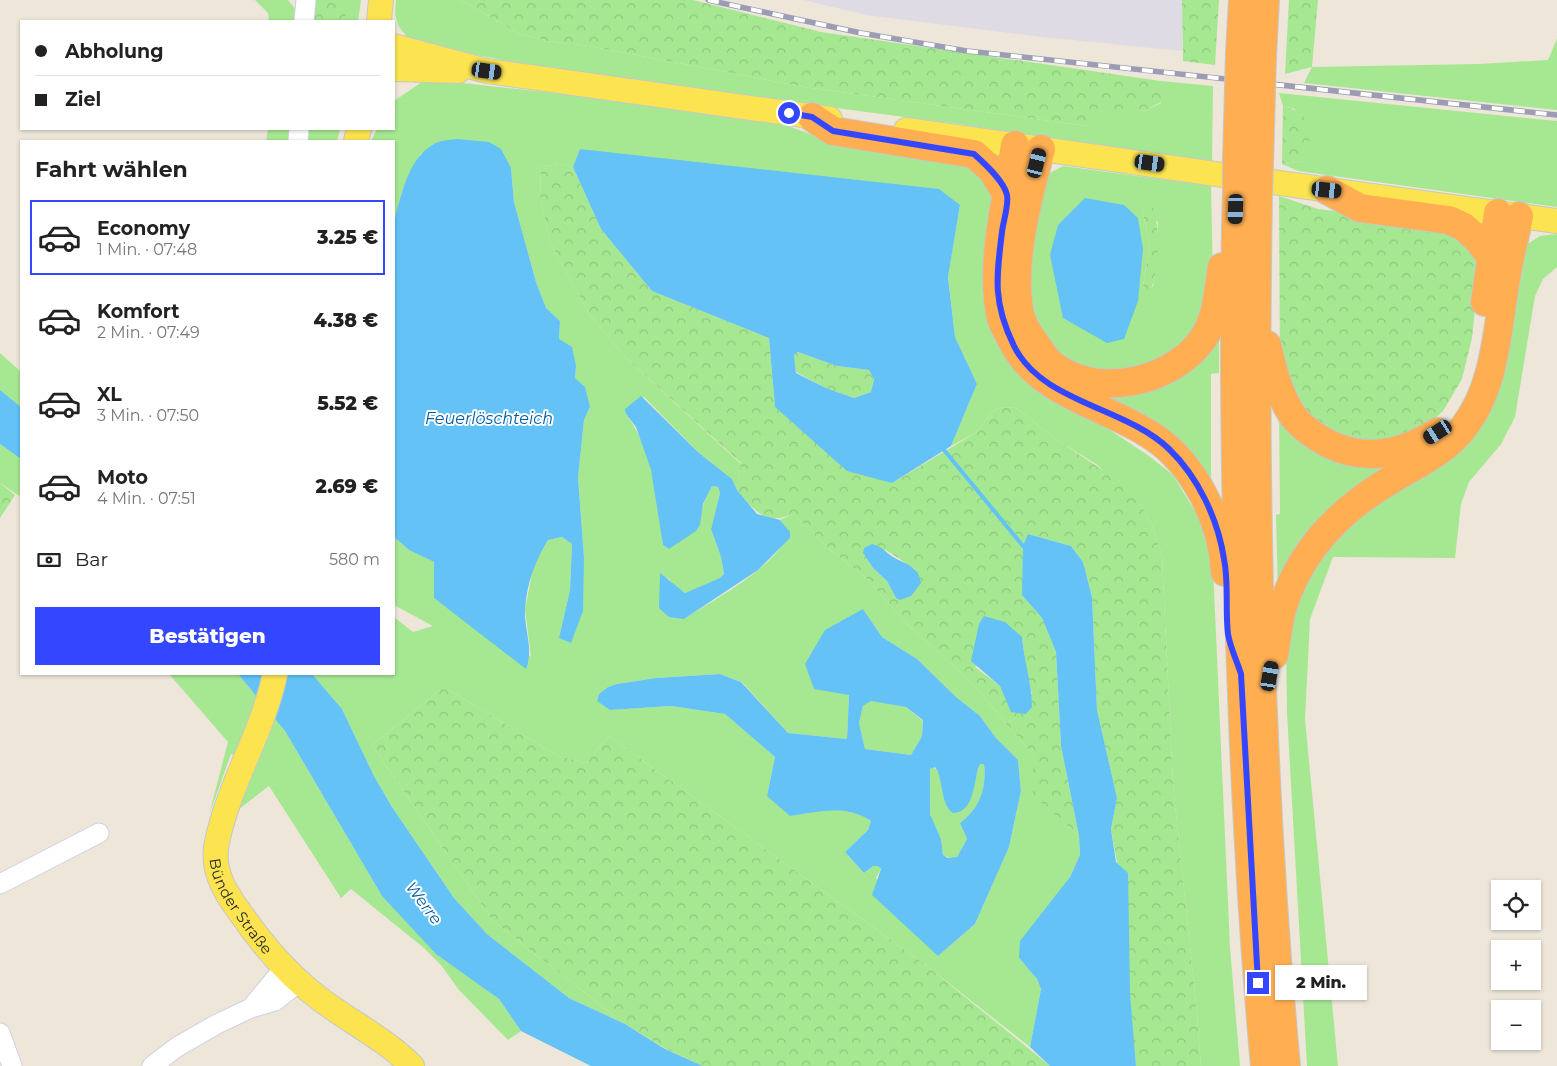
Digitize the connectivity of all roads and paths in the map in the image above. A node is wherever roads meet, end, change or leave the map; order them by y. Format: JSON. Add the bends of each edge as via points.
{"nodes":[{"id":1,"x":306,"y":0,"type":"edge"},
{"id":2,"x":381,"y":0,"type":"edge"},
{"id":3,"x":1243,"y":0,"type":"edge"},
{"id":4,"x":1265,"y":0,"type":"edge"},
{"id":5,"x":304,"y":20,"type":"edge"},
{"id":6,"x":379,"y":20,"type":"edge"},
{"id":7,"x":395,"y":46,"type":"edge"},
{"id":8,"x":1251,"y":54,"type":"junction"},
{"id":9,"x":395,"y":69,"type":"edge"},
{"id":10,"x":487,"y":71,"type":"junction"},
{"id":11,"x":420,"y":72,"type":"junction"},
{"id":12,"x":395,"y":86,"type":"edge"},
{"id":13,"x":812,"y":117,"type":"junction"},
{"id":14,"x":1028,"y":147,"type":"junction"},
{"id":15,"x":1327,"y":190,"type":"junction"},
{"id":16,"x":1247,"y":194,"type":"junction"},
{"id":17,"x":1007,"y":195,"type":"junction"},
{"id":18,"x":1509,"y":214,"type":"junction"},
{"id":19,"x":1557,"y":221,"type":"edge"},
{"id":20,"x":1236,"y":225,"type":"junction"},
{"id":21,"x":1490,"y":256,"type":"junction"},
{"id":22,"x":1257,"y":289,"type":"junction"},
{"id":23,"x":1241,"y":674,"type":"junction"},
{"id":24,"x":274,"y":679,"type":"edge"},
{"id":25,"x":1264,"y":713,"type":"junction"},
{"id":26,"x":99,"y":833,"type":"dead end"},
{"id":27,"x":0,"y":884,"type":"edge"},
{"id":28,"x":291,"y":975,"type":"junction"},
{"id":29,"x":0,"y":1034,"type":"edge"},
{"id":30,"x":9,"y":1065,"type":"edge"},
{"id":31,"x":152,"y":1066,"type":"edge"},
{"id":32,"x":412,"y":1066,"type":"edge"},
{"id":33,"x":1265,"y":1066,"type":"edge"},
{"id":34,"x":1286,"y":1066,"type":"edge"}],
"edges":[{"from":1,"to":5,"type":"street"},
{"from":2,"to":6,"type":"main road"},
{"from":3,"to":8,"type":"highway"},
{"from":4,"to":8,"type":"highway"},
{"from":7,"to":10,"type":"main road"},
{"from":8,"to":16,"type":"highway","bridge":true},
{"from":9,"to":11,"type":"main road"},
{"from":10,"to":11,"type":"main road"},
{"from":10,"to":13,"type":"main road"},
{"from":11,"to":12,"type":"main road"},
{"from":13,"to":14,"type":"main road"},
{"from":13,"to":17,"type":"highway","via":[[833,131],[974,154],[992,170]]},
{"from":14,"to":15,"type":"main road"},
{"from":14,"to":17,"type":"highway"},
{"from":14,"to":20,"type":"highway","via":[[1026,208],[1017,286],[1019,312],[1030,337],[1049,362],[1077,379],[1111,383],[1149,378],[1182,360],[1203,340],[1215,313],[1222,264]]},
{"from":15,"to":18,"type":"main road"},
{"from":15,"to":21,"type":"highway","via":[[1360,208],[1449,220],[1464,227]]},
{"from":16,"to":20,"type":"highway"},
{"from":16,"to":22,"type":"highway"},
{"from":17,"to":23,"type":"highway","via":[[997,290],[1002,320],[1009,336],[1017,352],[1034,372],[1074,397],[1153,436],[1169,449],[1188,473],[1214,520],[1224,559],[1228,636]]},
{"from":18,"to":19,"type":"main road"},
{"from":18,"to":21,"type":"highway"},
{"from":18,"to":25,"type":"highway","via":[[1506,276],[1492,364],[1476,410],[1445,448],[1370,492],[1338,517],[1316,540],[1298,568],[1283,607]]},
{"from":20,"to":23,"type":"highway","via":[[1235,451]]},
{"from":21,"to":22,"type":"highway","via":[[1480,342],[1468,393],[1456,414],[1438,432],[1404,450],[1379,454],[1343,450],[1305,430],[1292,414],[1274,376]]},
{"from":22,"to":25,"type":"highway","via":[[1258,502]]},
{"from":23,"to":33,"type":"highway"},
{"from":24,"to":28,"type":"main road","name":"Bünder Straße","via":[[220,828],[216,864],[228,896],[261,942]]},
{"from":25,"to":34,"type":"highway","via":[[1270,862]]},
{"from":26,"to":27,"type":"street"},
{"from":28,"to":31,"type":"street","via":[[275,1001],[251,1008],[177,1047]]},
{"from":28,"to":32,"type":"main road","name":"Bünder Straße","via":[[323,1002],[382,1040]]},
{"from":29,"to":30,"type":"street"}]}
